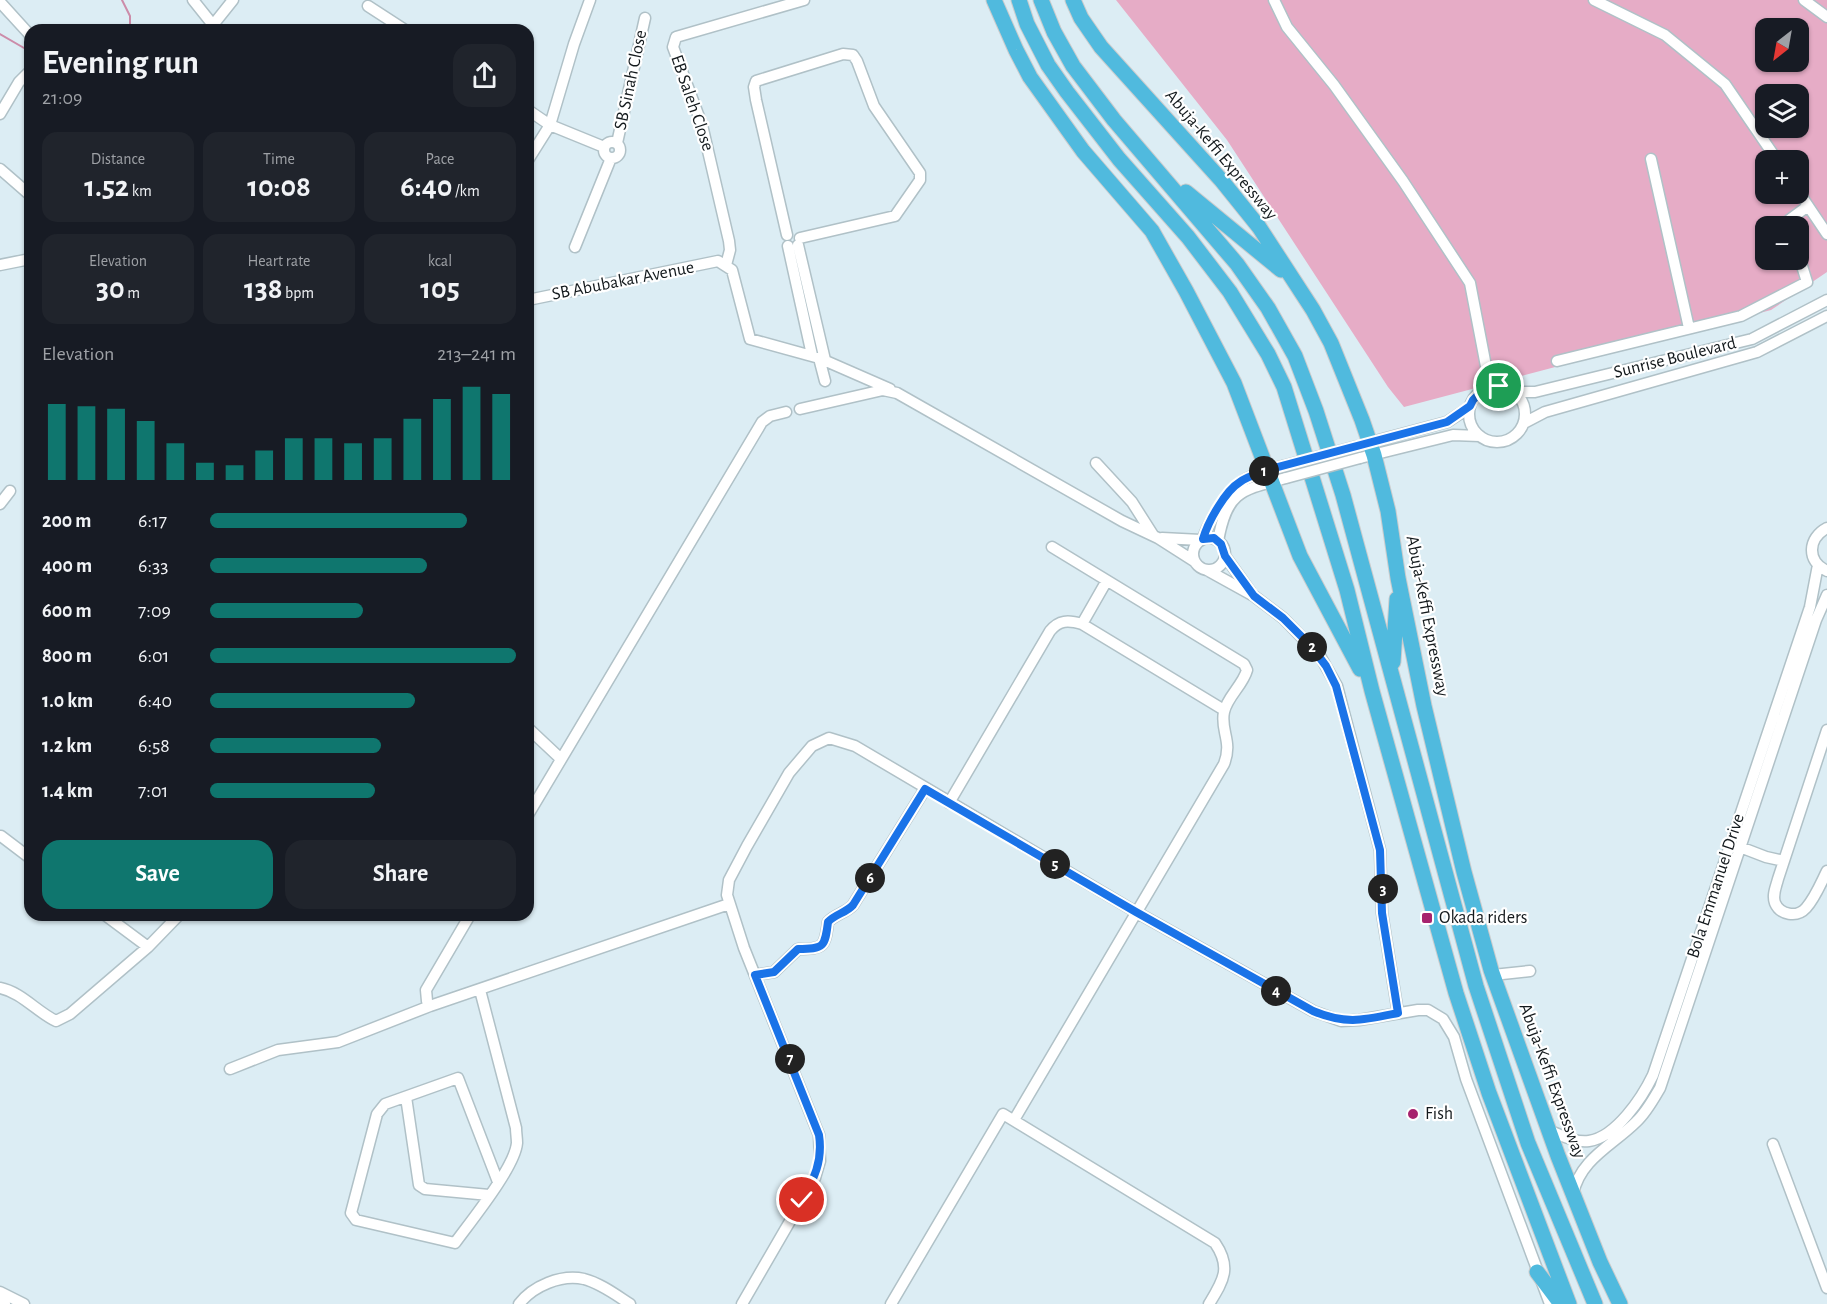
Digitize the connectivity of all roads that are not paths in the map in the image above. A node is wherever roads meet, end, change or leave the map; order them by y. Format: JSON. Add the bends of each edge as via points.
{"nodes":[{"id":1,"x":193,"y":0,"type":"edge"},
{"id":2,"x":233,"y":0,"type":"edge"},
{"id":3,"x":590,"y":0,"type":"edge"},
{"id":4,"x":804,"y":0,"type":"edge"},
{"id":5,"x":994,"y":0,"type":"edge"},
{"id":6,"x":1019,"y":0,"type":"edge"},
{"id":7,"x":1041,"y":0,"type":"edge"},
{"id":8,"x":1073,"y":0,"type":"edge"},
{"id":9,"x":1274,"y":0,"type":"edge"},
{"id":10,"x":1594,"y":0,"type":"edge"},
{"id":11,"x":1804,"y":0,"type":"edge"},
{"id":12,"x":0,"y":2,"type":"edge"},
{"id":13,"x":366,"y":2,"type":"edge"},
{"id":14,"x":782,"y":3,"type":"edge"},
{"id":15,"x":1827,"y":17,"type":"edge"},
{"id":16,"x":645,"y":18,"type":"dead end"},
{"id":17,"x":209,"y":24,"type":"edge"},
{"id":18,"x":213,"y":24,"type":"edge"},
{"id":19,"x":397,"y":24,"type":"edge"},
{"id":20,"x":24,"y":28,"type":"edge"},
{"id":21,"x":24,"y":77,"type":"edge"},
{"id":22,"x":0,"y":114,"type":"edge"},
{"id":23,"x":534,"y":114,"type":"edge"},
{"id":24,"x":550,"y":125,"type":"junction"},
{"id":25,"x":617,"y":143,"type":"junction"},
{"id":26,"x":604,"y":147,"type":"junction"},
{"id":27,"x":534,"y":150,"type":"edge"},
{"id":28,"x":1770,"y":150,"type":"edge"},
{"id":29,"x":611,"y":158,"type":"junction"},
{"id":30,"x":1119,"y":159,"type":"junction"},
{"id":31,"x":1651,"y":159,"type":"dead end"},
{"id":32,"x":1153,"y":164,"type":"junction"},
{"id":33,"x":0,"y":169,"type":"edge"},
{"id":34,"x":24,"y":190,"type":"edge"},
{"id":35,"x":1808,"y":206,"type":"joint"},
{"id":36,"x":1794,"y":216,"type":"edge"},
{"id":37,"x":1152,"y":231,"type":"junction"},
{"id":38,"x":1827,"y":234,"type":"edge"},
{"id":39,"x":793,"y":241,"type":"junction"},
{"id":40,"x":576,"y":247,"type":"dead end"},
{"id":41,"x":24,"y":260,"type":"edge"},
{"id":42,"x":722,"y":263,"type":"junction"},
{"id":43,"x":0,"y":265,"type":"edge"},
{"id":44,"x":1803,"y":270,"type":"edge"},
{"id":45,"x":1292,"y":279,"type":"junction"},
{"id":46,"x":534,"y":299,"type":"edge"},
{"id":47,"x":1827,"y":300,"type":"edge"},
{"id":48,"x":1827,"y":316,"type":"edge"},
{"id":49,"x":1689,"y":328,"type":"junction"},
{"id":50,"x":818,"y":358,"type":"junction"},
{"id":51,"x":1557,"y":361,"type":"dead end"},
{"id":52,"x":825,"y":381,"type":"dead end"},
{"id":53,"x":1490,"y":387,"type":"junction"},
{"id":54,"x":1515,"y":392,"type":"junction"},
{"id":55,"x":897,"y":393,"type":"junction"},
{"id":56,"x":1470,"y":406,"type":"junction"},
{"id":57,"x":800,"y":409,"type":"dead end"},
{"id":58,"x":786,"y":412,"type":"dead end"},
{"id":59,"x":1524,"y":423,"type":"junction"},
{"id":60,"x":1480,"y":436,"type":"junction"},
{"id":61,"x":1365,"y":450,"type":"junction"},
{"id":62,"x":1095,"y":463,"type":"dead end"},
{"id":63,"x":1275,"y":477,"type":"junction"},
{"id":64,"x":10,"y":491,"type":"dead end"},
{"id":65,"x":0,"y":504,"type":"edge"},
{"id":66,"x":1827,"y":528,"type":"edge"},
{"id":67,"x":1156,"y":537,"type":"junction"},
{"id":68,"x":1202,"y":539,"type":"junction"},
{"id":69,"x":1218,"y":541,"type":"junction"},
{"id":70,"x":1052,"y":547,"type":"dead end"},
{"id":71,"x":1225,"y":556,"type":"junction"},
{"id":72,"x":1194,"y":561,"type":"junction"},
{"id":73,"x":1822,"y":568,"type":"edge"},
{"id":74,"x":1207,"y":570,"type":"junction"},
{"id":75,"x":1398,"y":578,"type":"junction"},
{"id":76,"x":1106,"y":582,"type":"junction"},
{"id":77,"x":1827,"y":595,"type":"edge"},
{"id":78,"x":1254,"y":596,"type":"junction"},
{"id":79,"x":1827,"y":609,"type":"edge"},
{"id":80,"x":1816,"y":620,"type":"junction"},
{"id":81,"x":1082,"y":624,"type":"junction"},
{"id":82,"x":1392,"y":674,"type":"junction"},
{"id":83,"x":1372,"y":691,"type":"junction"},
{"id":84,"x":1224,"y":710,"type":"junction"},
{"id":85,"x":1827,"y":730,"type":"edge"},
{"id":86,"x":534,"y":734,"type":"edge"},
{"id":87,"x":561,"y":759,"type":"junction"},
{"id":88,"x":925,"y":789,"type":"junction"},
{"id":89,"x":949,"y":803,"type":"junction"},
{"id":90,"x":534,"y":805,"type":"edge"},
{"id":91,"x":1,"y":836,"type":"edge"},
{"id":92,"x":1740,"y":847,"type":"junction"},
{"id":93,"x":24,"y":853,"type":"edge"},
{"id":94,"x":1784,"y":861,"type":"junction"},
{"id":95,"x":1827,"y":871,"type":"edge"},
{"id":96,"x":729,"y":904,"type":"junction"},
{"id":97,"x":1136,"y":912,"type":"junction"},
{"id":98,"x":113,"y":921,"type":"edge"},
{"id":99,"x":173,"y":921,"type":"edge"},
{"id":100,"x":466,"y":921,"type":"edge"},
{"id":101,"x":148,"y":947,"type":"junction"},
{"id":102,"x":1530,"y":971,"type":"dead end"},
{"id":103,"x":755,"y":975,"type":"junction"},
{"id":104,"x":1493,"y":975,"type":"junction"},
{"id":105,"x":0,"y":988,"type":"edge"},
{"id":106,"x":480,"y":990,"type":"junction"},
{"id":107,"x":430,"y":1006,"type":"junction"},
{"id":108,"x":1398,"y":1013,"type":"junction"},
{"id":109,"x":231,"y":1069,"type":"dead end"},
{"id":110,"x":406,"y":1096,"type":"junction"},
{"id":111,"x":1014,"y":1120,"type":"junction"},
{"id":112,"x":1548,"y":1130,"type":"junction"},
{"id":113,"x":1773,"y":1144,"type":"dead end"},
{"id":114,"x":498,"y":1182,"type":"junction"},
{"id":115,"x":1573,"y":1194,"type":"junction"},
{"id":116,"x":489,"y":1195,"type":"junction"},
{"id":117,"x":1537,"y":1272,"type":"junction"},
{"id":118,"x":1827,"y":1288,"type":"edge"},
{"id":119,"x":0,"y":1292,"type":"edge"},
{"id":120,"x":0,"y":1302,"type":"edge"},
{"id":121,"x":4,"y":1304,"type":"edge"},
{"id":122,"x":24,"y":1304,"type":"edge"},
{"id":123,"x":519,"y":1304,"type":"edge"},
{"id":124,"x":630,"y":1304,"type":"edge"},
{"id":125,"x":742,"y":1304,"type":"edge"},
{"id":126,"x":891,"y":1304,"type":"edge"},
{"id":127,"x":1209,"y":1304,"type":"edge"},
{"id":128,"x":1550,"y":1304,"type":"edge"},
{"id":129,"x":1561,"y":1304,"type":"edge"},
{"id":130,"x":1569,"y":1304,"type":"edge"},
{"id":131,"x":1595,"y":1304,"type":"edge"},
{"id":132,"x":1620,"y":1304,"type":"edge"}],
"edges":[{"from":1,"to":17,"type":"street"},
{"from":2,"to":18,"type":"street"},
{"from":3,"to":24,"type":"street"},
{"from":4,"to":14,"type":"street","name":"EB Saleh Close"},
{"from":5,"to":37,"type":"highway","via":[[1030,77],[1049,106]]},
{"from":6,"to":30,"type":"highway","via":[[1048,65]]},
{"from":7,"to":32,"type":"highway","via":[[1073,66]]},
{"from":8,"to":45,"type":"highway","name":"Abuja-Keffi Expressway","via":[[1101,47],[1222,181],[1259,227]]},
{"from":9,"to":53,"type":"street","via":[[1287,27],[1403,181],[1470,284]]},
{"from":10,"to":28,"type":"street","via":[[1665,35],[1725,84]]},
{"from":11,"to":15,"type":"street"},
{"from":12,"to":20,"type":"street"},
{"from":13,"to":19,"type":"street"},
{"from":14,"to":42,"type":"street","name":"EB Saleh Close","via":[[676,37],[674,42],[709,150],[729,241],[730,250]]},
{"from":16,"to":25,"type":"street","name":"SB Sinah Close"},
{"from":21,"to":22,"type":"street"},
{"from":23,"to":24,"type":"street"},
{"from":24,"to":26,"type":"street"},
{"from":24,"to":27,"type":"street"},
{"from":25,"to":26,"type":"street","via":[[610,142]]},
{"from":25,"to":29,"type":"street","via":[[620,153]]},
{"from":26,"to":29,"type":"street"},
{"from":29,"to":40,"type":"street"},
{"from":30,"to":37,"type":"highway"},
{"from":30,"to":83,"type":"highway","via":[[1230,292],[1284,387],[1347,590]]},
{"from":31,"to":49,"type":"street"},
{"from":32,"to":45,"type":"highway"},
{"from":32,"to":82,"type":"highway","via":[[1237,264],[1295,356],[1343,495]]},
{"from":33,"to":34,"type":"street"},
{"from":35,"to":36,"type":"street"},
{"from":35,"to":38,"type":"street"},
{"from":37,"to":63,"type":"highway","via":[[1234,383]]},
{"from":39,"to":39,"type":"street","via":[[895,216],[920,180],[920,173],[874,106],[853,55],[843,54],[756,81],[754,87]]},
{"from":39,"to":50,"type":"street"},
{"from":41,"to":43,"type":"street"},
{"from":42,"to":46,"type":"street","name":"SB Abubakar Avenue"},
{"from":42,"to":50,"type":"street","via":[[732,270],[750,339]]},
{"from":44,"to":49,"type":"street","via":[[1807,282],[1741,316]]},
{"from":45,"to":61,"type":"highway","name":"Abuja-Keffi Expressway","via":[[1331,343]]},
{"from":47,"to":54,"type":"street","name":"Sunrise Boulevard","via":[[1752,339],[1536,392]]},
{"from":48,"to":59,"type":"street","name":"Sunrise Boulevard","via":[[1757,352],[1545,412]]},
{"from":49,"to":51,"type":"street"},
{"from":50,"to":52,"type":"street"},
{"from":50,"to":55,"type":"street"},
{"from":53,"to":54,"type":"street"},
{"from":53,"to":56,"type":"street","via":[[1478,394]]},
{"from":54,"to":59,"type":"street","via":[[1524,406]]},
{"from":55,"to":57,"type":"street","via":[[884,390]]},
{"from":55,"to":67,"type":"street"},
{"from":56,"to":60,"type":"street","via":[[1470,423]]},
{"from":56,"to":61,"type":"street","via":[[1447,422]]},
{"from":58,"to":87,"type":"street","via":[[762,422]]},
{"from":59,"to":60,"type":"street","via":[[1505,441]]},
{"from":60,"to":61,"type":"street","via":[[1453,435]]},
{"from":61,"to":63,"type":"street","bridge":true},
{"from":61,"to":63,"type":"street","bridge":true,"via":[[1283,466]]},
{"from":61,"to":75,"type":"highway","name":"Abuja-Keffi Expressway","via":[[1388,510]]},
{"from":62,"to":67,"type":"street","via":[[1132,502]]},
{"from":63,"to":68,"type":"street","via":[[1246,478],[1231,489]]},
{"from":63,"to":69,"type":"street","via":[[1237,496],[1222,520]]},
{"from":63,"to":83,"type":"highway","via":[[1300,556]]},
{"from":64,"to":65,"type":"street"},
{"from":66,"to":73,"type":"street","name":"Bola Emmanuel Drive","via":[[1812,544],[1813,559]]},
{"from":67,"to":68,"type":"street"},
{"from":67,"to":72,"type":"street"},
{"from":68,"to":69,"type":"street"},
{"from":68,"to":72,"type":"street","via":[[1194,547]]},
{"from":69,"to":71,"type":"street"},
{"from":70,"to":76,"type":"street"},
{"from":71,"to":74,"type":"street","via":[[1219,567]]},
{"from":71,"to":78,"type":"street"},
{"from":72,"to":74,"type":"street"},
{"from":73,"to":112,"type":"street","name":"Bola Emmanuel Drive","via":[[1645,1092],[1605,1134],[1590,1141],[1577,1141]]},
{"from":74,"to":78,"type":"street"},
{"from":75,"to":82,"type":"highway"},
{"from":75,"to":104,"type":"highway","name":"Abuja-Keffi Expressway","via":[[1424,706]]},
{"from":76,"to":81,"type":"street"},
{"from":76,"to":84,"type":"street","via":[[1244,664],[1245,677]]},
{"from":77,"to":80,"type":"street","name":"Bola Emmanuel Drive"},
{"from":78,"to":108,"type":"street","via":[[1311,646],[1336,686],[1380,850],[1382,913]]},
{"from":79,"to":80,"type":"street"},
{"from":80,"to":92,"type":"street","name":"Bola Emmanuel Drive"},
{"from":81,"to":84,"type":"street"},
{"from":81,"to":89,"type":"street","via":[[1065,621],[1050,631]]},
{"from":82,"to":131,"type":"highway","via":[[1494,1043],[1528,1143]]},
{"from":83,"to":130,"type":"highway","via":[[1456,993]]},
{"from":84,"to":97,"type":"street","via":[[1228,748],[1224,764]]},
{"from":85,"to":94,"type":"street"},
{"from":86,"to":87,"type":"street"},
{"from":87,"to":90,"type":"street"},
{"from":88,"to":89,"type":"street"},
{"from":88,"to":96,"type":"street","via":[[855,746],[836,739],[812,746],[789,773],[729,880]]},
{"from":88,"to":103,"type":"street","via":[[853,905],[828,922],[826,941],[816,949],[798,949],[774,972]]},
{"from":89,"to":97,"type":"street"},
{"from":91,"to":93,"type":"street"},
{"from":92,"to":94,"type":"street"},
{"from":92,"to":115,"type":"street","name":"Bola Emmanuel Drive","via":[[1660,1088],[1638,1120],[1590,1160],[1575,1183]]},
{"from":94,"to":95,"type":"street","via":[[1774,901],[1784,912],[1792,914],[1807,908]]},
{"from":96,"to":103,"type":"street"},
{"from":96,"to":106,"type":"street"},
{"from":97,"to":108,"type":"street","via":[[1326,1016],[1341,1021]]},
{"from":97,"to":111,"type":"street"},
{"from":98,"to":101,"type":"street"},
{"from":99,"to":101,"type":"street"},
{"from":100,"to":107,"type":"street","via":[[426,990]]},
{"from":101,"to":105,"type":"street","via":[[70,1014],[56,1021],[12,991]]},
{"from":102,"to":104,"type":"street"},
{"from":103,"to":125,"type":"street","via":[[804,1094],[821,1147],[815,1178]]},
{"from":104,"to":112,"type":"highway","name":"Abuja-Keffi Expressway"},
{"from":106,"to":107,"type":"street"},
{"from":106,"to":114,"type":"street","via":[[516,1128],[517,1144]]},
{"from":107,"to":109,"type":"street","via":[[338,1042],[278,1050]]},
{"from":108,"to":117,"type":"street","via":[[1428,1010],[1450,1029]]},
{"from":110,"to":114,"type":"street","via":[[458,1078]]},
{"from":110,"to":116,"type":"street","via":[[419,1185],[425,1190]]},
{"from":110,"to":116,"type":"street","via":[[385,1104],[378,1114],[351,1213],[356,1220],[455,1243]]},
{"from":111,"to":126,"type":"street","via":[[1003,1114]]},
{"from":111,"to":127,"type":"street","via":[[1215,1243],[1222,1252],[1225,1271]]},
{"from":112,"to":115,"type":"highway","name":"Abuja-Keffi Expressway"},
{"from":113,"to":118,"type":"street"},
{"from":114,"to":116,"type":"street"},
{"from":115,"to":132,"type":"highway","name":"Abuja-Keffi Expressway"},
{"from":117,"to":128,"type":"street"},
{"from":117,"to":129,"type":"highway"},
{"from":119,"to":122,"type":"street"},
{"from":120,"to":121,"type":"street"},
{"from":123,"to":124,"type":"street","via":[[544,1284],[572,1279],[592,1282]]}]}
